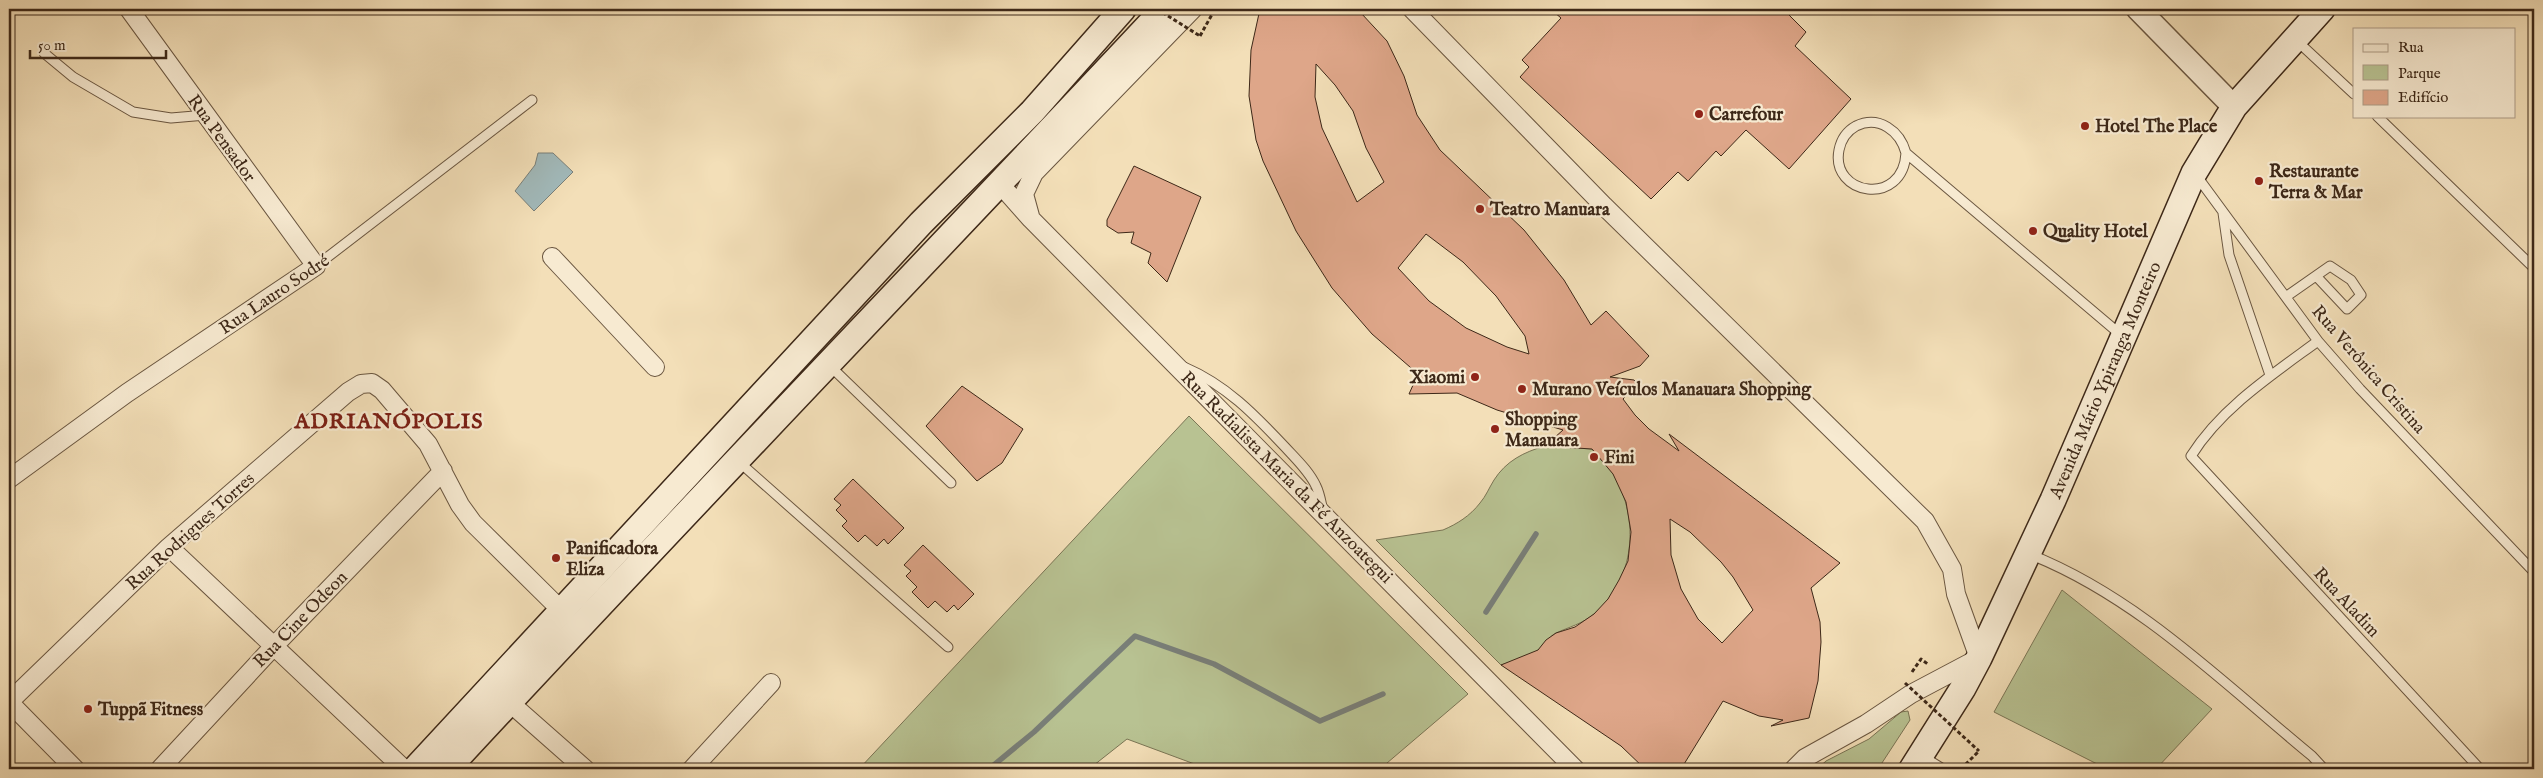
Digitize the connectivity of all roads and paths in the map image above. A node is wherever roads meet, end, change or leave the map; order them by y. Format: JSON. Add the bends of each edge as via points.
{"nodes":[{"id":1,"x":129,"y":9,"type":"edge"},
{"id":2,"x":1123,"y":9,"type":"edge"},
{"id":3,"x":1157,"y":9,"type":"edge"},
{"id":4,"x":1164,"y":9,"type":"edge"},
{"id":5,"x":1193,"y":9,"type":"edge"},
{"id":6,"x":1215,"y":9,"type":"edge"},
{"id":7,"x":1412,"y":9,"type":"edge"},
{"id":8,"x":2138,"y":9,"type":"edge"},
{"id":9,"x":2322,"y":9,"type":"edge"},
{"id":10,"x":2294,"y":38,"type":"junction"},
{"id":11,"x":1154,"y":48,"type":"junction"},
{"id":12,"x":44,"y":53,"type":"dead end"},
{"id":13,"x":1121,"y":54,"type":"junction"},
{"id":14,"x":2353,"y":93,"type":"edge"},
{"id":15,"x":532,"y":100,"type":"dead end"},
{"id":16,"x":1076,"y":102,"type":"junction"},
{"id":17,"x":2234,"y":107,"type":"junction"},
{"id":18,"x":206,"y":115,"type":"junction"},
{"id":19,"x":2379,"y":118,"type":"edge"},
{"id":20,"x":1073,"y":132,"type":"junction"},
{"id":21,"x":1906,"y":153,"type":"junction"},
{"id":22,"x":2194,"y":173,"type":"junction"},
{"id":23,"x":1000,"y":184,"type":"junction"},
{"id":24,"x":2223,"y":213,"type":"junction"},
{"id":25,"x":1031,"y":219,"type":"junction"},
{"id":26,"x":552,"y":257,"type":"dead end"},
{"id":27,"x":316,"y":266,"type":"junction"},
{"id":28,"x":2534,"y":268,"type":"edge"},
{"id":29,"x":2317,"y":277,"type":"junction"},
{"id":30,"x":2287,"y":296,"type":"junction"},
{"id":31,"x":2123,"y":336,"type":"junction"},
{"id":32,"x":2318,"y":340,"type":"junction"},
{"id":33,"x":827,"y":363,"type":"junction"},
{"id":34,"x":655,"y":367,"type":"dead end"},
{"id":35,"x":2270,"y":375,"type":"junction"},
{"id":36,"x":736,"y":459,"type":"junction"},
{"id":37,"x":443,"y":471,"type":"junction"},
{"id":38,"x":9,"y":479,"type":"edge"},
{"id":39,"x":951,"y":483,"type":"dead end"},
{"id":40,"x":169,"y":547,"type":"junction"},
{"id":41,"x":2027,"y":554,"type":"junction"},
{"id":42,"x":2534,"y":572,"type":"edge"},
{"id":43,"x":561,"y":610,"type":"junction"},
{"id":44,"x":274,"y":646,"type":"junction"},
{"id":45,"x":948,"y":647,"type":"dead end"},
{"id":46,"x":1979,"y":658,"type":"junction"},
{"id":47,"x":1905,"y":683,"type":"dead end"},
{"id":48,"x":771,"y":684,"type":"dead end"},
{"id":49,"x":9,"y":702,"type":"edge"},
{"id":50,"x":509,"y":702,"type":"junction"},
{"id":51,"x":1916,"y":762,"type":"edge"},
{"id":52,"x":75,"y":769,"type":"edge"},
{"id":53,"x":160,"y":769,"type":"edge"},
{"id":54,"x":404,"y":769,"type":"edge"},
{"id":55,"x":414,"y":769,"type":"edge"},
{"id":56,"x":447,"y":769,"type":"edge"},
{"id":57,"x":585,"y":769,"type":"edge"},
{"id":58,"x":692,"y":769,"type":"edge"},
{"id":59,"x":1575,"y":769,"type":"edge"},
{"id":60,"x":1794,"y":769,"type":"edge"},
{"id":61,"x":1943,"y":769,"type":"edge"},
{"id":62,"x":1961,"y":769,"type":"edge"},
{"id":63,"x":2324,"y":769,"type":"edge"},
{"id":64,"x":2480,"y":769,"type":"edge"}],
"edges":[{"from":1,"to":18,"type":"street","name":"Rua Pensador"},
{"from":2,"to":43,"type":"main road","via":[[1032,112],[921,223]]},
{"from":3,"to":6,"type":"path","bridge":true,"via":[[1200,36]]},
{"from":4,"to":13,"type":"main road"},
{"from":5,"to":11,"type":"street"},
{"from":7,"to":46,"type":"street","via":[[1604,206],[1925,521],[1952,569],[1956,594]]},
{"from":8,"to":17,"type":"street"},
{"from":9,"to":10,"type":"main road","name":"Avenida Mário Ypiranga Monteiro"},
{"from":10,"to":14,"type":"lane"},
{"from":10,"to":17,"type":"main road","name":"Avenida Mário Ypiranga Monteiro"},
{"from":11,"to":13,"type":"main road"},
{"from":11,"to":20,"type":"street"},
{"from":12,"to":18,"type":"lane","via":[[73,77],[133,112],[171,118]]},
{"from":13,"to":16,"type":"main road"},
{"from":15,"to":27,"type":"lane","name":"Rua Lauro Sodré"},
{"from":16,"to":20,"type":"main road"},
{"from":16,"to":23,"type":"main road"},
{"from":17,"to":22,"type":"main road","name":"Avenida Mário Ypiranga Monteiro"},
{"from":18,"to":27,"type":"street","name":"Rua Pensador"},
{"from":19,"to":28,"type":"lane"},
{"from":20,"to":25,"type":"street","via":[[1041,165],[1024,194]]},
{"from":21,"to":21,"type":"lane","via":[[1903,143],[1890,128],[1871,122],[1852,129],[1844,136],[1838,155],[1843,174],[1850,182],[1858,188],[1878,190],[1888,186],[1902,172]]},
{"from":21,"to":31,"type":"lane"},
{"from":22,"to":24,"type":"lane","name":"Rua Verônica Cristina"},
{"from":22,"to":31,"type":"main road","name":"Avenida Mário Ypiranga Monteiro"},
{"from":23,"to":25,"type":"street","name":"Rua Radialista Maria da Fé Anzoategui"},
{"from":23,"to":33,"type":"main road"},
{"from":24,"to":30,"type":"lane","name":"Rua Verônica Cristina"},
{"from":24,"to":35,"type":"lane","via":[[2229,256]]},
{"from":25,"to":59,"type":"street","name":"Rua Radialista Maria da Fé Anzoategui"},
{"from":26,"to":34,"type":"street"},
{"from":27,"to":38,"type":"street","name":"Rua Lauro Sodré","via":[[127,393]]},
{"from":29,"to":29,"type":"lane","via":[[2330,266],[2351,280],[2361,294],[2347,309]]},
{"from":29,"to":30,"type":"lane"},
{"from":30,"to":32,"type":"lane","name":"Rua Verônica Cristina"},
{"from":31,"to":41,"type":"main road","name":"Avenida Mário Ypiranga Monteiro"},
{"from":32,"to":35,"type":"lane"},
{"from":32,"to":42,"type":"lane","name":"Rua Verônica Cristina","via":[[2360,389]]},
{"from":33,"to":36,"type":"main road"},
{"from":33,"to":39,"type":"lane"},
{"from":35,"to":64,"type":"lane","name":"Rua Aladim","via":[[2204,435],[2191,456]]},
{"from":36,"to":45,"type":"lane"},
{"from":36,"to":50,"type":"main road"},
{"from":37,"to":40,"type":"street","name":"Rua Rodrigues Torres","via":[[428,444],[382,390],[372,383],[361,384]]},
{"from":37,"to":43,"type":"street","via":[[473,523]]},
{"from":37,"to":44,"type":"street","name":"Rua Cine Odeon"},
{"from":40,"to":44,"type":"street"},
{"from":40,"to":49,"type":"street","name":"Rua Rodrigues Torres"},
{"from":41,"to":46,"type":"main road","name":"Avenida Mário Ypiranga Monteiro"},
{"from":41,"to":63,"type":"lane","via":[[2064,568],[2138,612]]},
{"from":43,"to":55,"type":"main road"},
{"from":44,"to":53,"type":"street","name":"Rua Cine Odeon"},
{"from":44,"to":54,"type":"street"},
{"from":46,"to":51,"type":"main road","name":"Avenida Mário Ypiranga Monteiro"},
{"from":46,"to":60,"type":"street","via":[[1804,758]]},
{"from":47,"to":62,"type":"path","bridge":true,"via":[[1979,751]]},
{"from":48,"to":58,"type":"street"},
{"from":49,"to":52,"type":"street"},
{"from":50,"to":56,"type":"main road"},
{"from":50,"to":57,"type":"street"},
{"from":51,"to":61,"type":"lane"}]}
